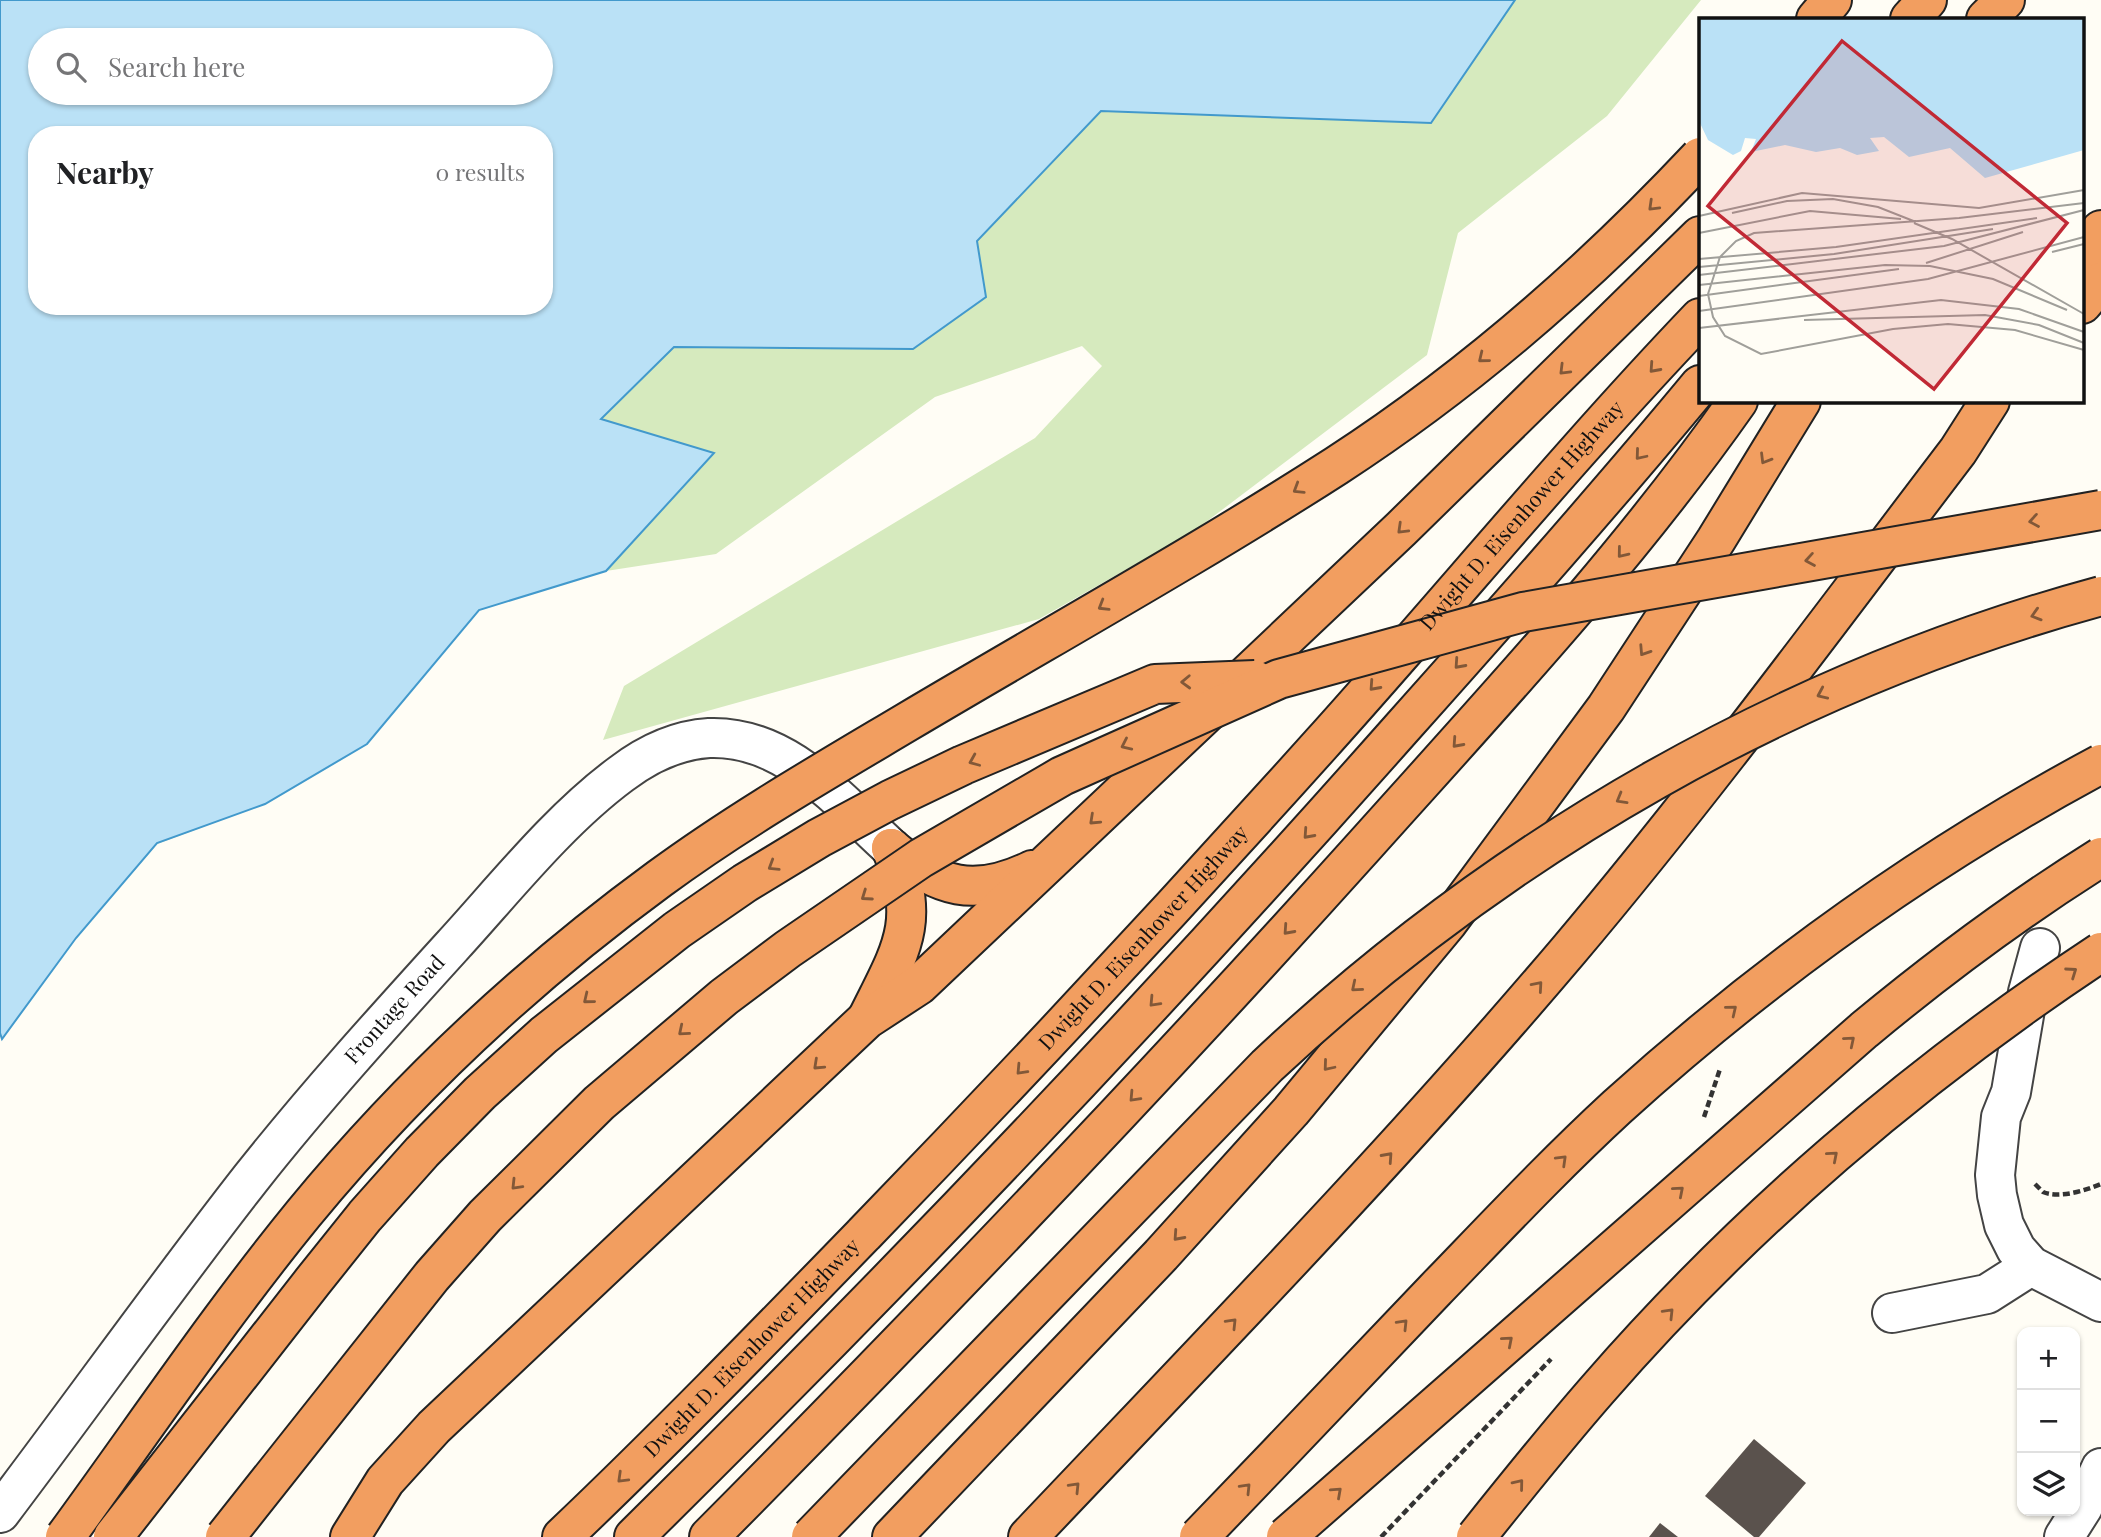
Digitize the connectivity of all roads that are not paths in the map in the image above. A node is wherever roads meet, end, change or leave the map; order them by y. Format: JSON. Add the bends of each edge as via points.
{"nodes":[{"id":1,"x":1832,"y":0,"type":"edge"},
{"id":2,"x":1927,"y":0,"type":"edge"},
{"id":3,"x":2005,"y":0,"type":"edge"},
{"id":4,"x":2018,"y":0,"type":"edge"},
{"id":5,"x":2028,"y":0,"type":"edge"},
{"id":6,"x":1817,"y":18,"type":"edge"},
{"id":7,"x":1911,"y":18,"type":"edge"},
{"id":8,"x":1987,"y":18,"type":"edge"},
{"id":9,"x":2001,"y":18,"type":"edge"},
{"id":10,"x":2007,"y":18,"type":"edge"},
{"id":11,"x":2019,"y":18,"type":"edge"},
{"id":12,"x":1699,"y":158,"type":"edge"},
{"id":13,"x":2101,"y":230,"type":"edge"},
{"id":14,"x":1699,"y":237,"type":"edge"},
{"id":15,"x":2084,"y":256,"type":"edge"},
{"id":16,"x":2101,"y":282,"type":"edge"},
{"id":17,"x":2084,"y":302,"type":"edge"},
{"id":18,"x":1699,"y":319,"type":"edge"},
{"id":19,"x":1699,"y":385,"type":"edge"},
{"id":20,"x":1737,"y":402,"type":"edge"},
{"id":21,"x":1800,"y":402,"type":"edge"},
{"id":22,"x":1989,"y":402,"type":"edge"},
{"id":23,"x":1999,"y":402,"type":"edge"},
{"id":24,"x":1958,"y":451,"type":"junction"},
{"id":25,"x":2101,"y":510,"type":"edge"},
{"id":26,"x":2101,"y":596,"type":"edge"},
{"id":27,"x":1279,"y":679,"type":"junction"},
{"id":28,"x":2101,"y":764,"type":"edge"},
{"id":29,"x":1065,"y":847,"type":"junction"},
{"id":30,"x":891,"y":848,"type":"junction"},
{"id":31,"x":2101,"y":857,"type":"edge"},
{"id":32,"x":2040,"y":948,"type":"dead end"},
{"id":33,"x":2101,"y":952,"type":"edge"},
{"id":34,"x":867,"y":1018,"type":"junction"},
{"id":35,"x":2031,"y":1266,"type":"junction"},
{"id":36,"x":2101,"y":1302,"type":"edge"},
{"id":37,"x":1892,"y":1313,"type":"dead end"},
{"id":38,"x":2101,"y":1468,"type":"edge"},
{"id":39,"x":0,"y":1513,"type":"edge"},
{"id":40,"x":65,"y":1537,"type":"edge"},
{"id":41,"x":113,"y":1537,"type":"edge"},
{"id":42,"x":225,"y":1537,"type":"edge"},
{"id":43,"x":350,"y":1537,"type":"edge"},
{"id":44,"x":562,"y":1537,"type":"edge"},
{"id":45,"x":634,"y":1537,"type":"edge"},
{"id":46,"x":709,"y":1537,"type":"edge"},
{"id":47,"x":811,"y":1537,"type":"edge"},
{"id":48,"x":892,"y":1537,"type":"edge"},
{"id":49,"x":1028,"y":1537,"type":"edge"},
{"id":50,"x":1199,"y":1537,"type":"edge"},
{"id":51,"x":1286,"y":1537,"type":"edge"},
{"id":52,"x":1476,"y":1537,"type":"edge"},
{"id":53,"x":2064,"y":1537,"type":"edge"}],
"edges":[{"from":1,"to":6,"type":"highway"},
{"from":2,"to":7,"type":"highway"},
{"from":3,"to":8,"type":"highway"},
{"from":4,"to":9,"type":"highway"},
{"from":4,"to":10,"type":"highway"},
{"from":5,"to":11,"type":"highway"},
{"from":12,"to":40,"type":"highway","one_way":true,"bridge":true,"via":[[1622,237],[1533,317],[1388,430],[1287,496],[762,809],[660,878],[534,978],[430,1076],[304,1213]]},
{"from":13,"to":15,"type":"highway"},
{"from":14,"to":29,"type":"highway","one_way":true,"via":[[1401,529]]},
{"from":16,"to":17,"type":"highway"},
{"from":18,"to":44,"type":"highway","name":"Dwight D. Eisenhower Highway","one_way":true,"via":[[1238,837],[1039,1052],[788,1313]]},
{"from":19,"to":45,"type":"highway","one_way":true,"via":[[1471,651],[1163,992],[932,1236]]},
{"from":20,"to":46,"type":"highway","one_way":true,"via":[[1611,567],[1293,925],[962,1278]]},
{"from":21,"to":48,"type":"highway","one_way":true,"via":[[1606,708],[1448,922],[1291,1111]]},
{"from":22,"to":24,"type":"highway"},
{"from":23,"to":24,"type":"highway"},
{"from":49,"to":24,"type":"highway","one_way":true,"via":[[1353,1195],[1570,949],[1678,818]]},
{"from":25,"to":27,"type":"highway","one_way":true,"bridge":true,"via":[[1522,612]]},
{"from":26,"to":47,"type":"highway","one_way":true,"bridge":true,"via":[[1932,650],[1770,718],[1613,803],[1471,897],[1373,973],[1267,1066]]},
{"from":27,"to":41,"type":"highway","one_way":true,"bridge":true,"via":[[1155,684],[890,800],[745,883],[677,930],[544,1035],[422,1152],[313,1280]]},
{"from":27,"to":42,"type":"highway","one_way":true,"bridge":true,"via":[[1062,776],[992,815],[921,858],[724,997],[600,1103],[485,1216]]},
{"from":50,"to":28,"type":"highway","one_way":true,"bridge":true,"via":[[1558,1164],[1678,1054],[1872,905],[2008,817]]},
{"from":29,"to":30,"type":"highway","via":[[1014,879],[977,886],[944,883]]},
{"from":29,"to":34,"type":"highway","via":[[919,985]]},
{"from":30,"to":34,"type":"highway","via":[[905,884],[907,922],[895,960]]},
{"from":30,"to":39,"type":"street","name":"Frontage Road","via":[[807,771],[776,752],[741,741],[709,738],[677,744],[620,774],[561,828],[381,1024],[252,1176]]},
{"from":51,"to":31,"type":"highway","one_way":true,"bridge":true,"via":[[1864,1030],[1990,930]]},
{"from":32,"to":35,"type":"street","via":[[2011,1091],[2001,1117],[1995,1175],[2004,1224]]},
{"from":52,"to":33,"type":"highway","one_way":true,"bridge":true,"via":[[1599,1388],[1769,1214],[1951,1059]]},
{"from":34,"to":43,"type":"highway","one_way":true,"via":[[426,1435],[385,1481]]},
{"from":35,"to":36,"type":"street"},
{"from":35,"to":37,"type":"street","via":[[1987,1294]]},
{"from":38,"to":53,"type":"street"}]}
